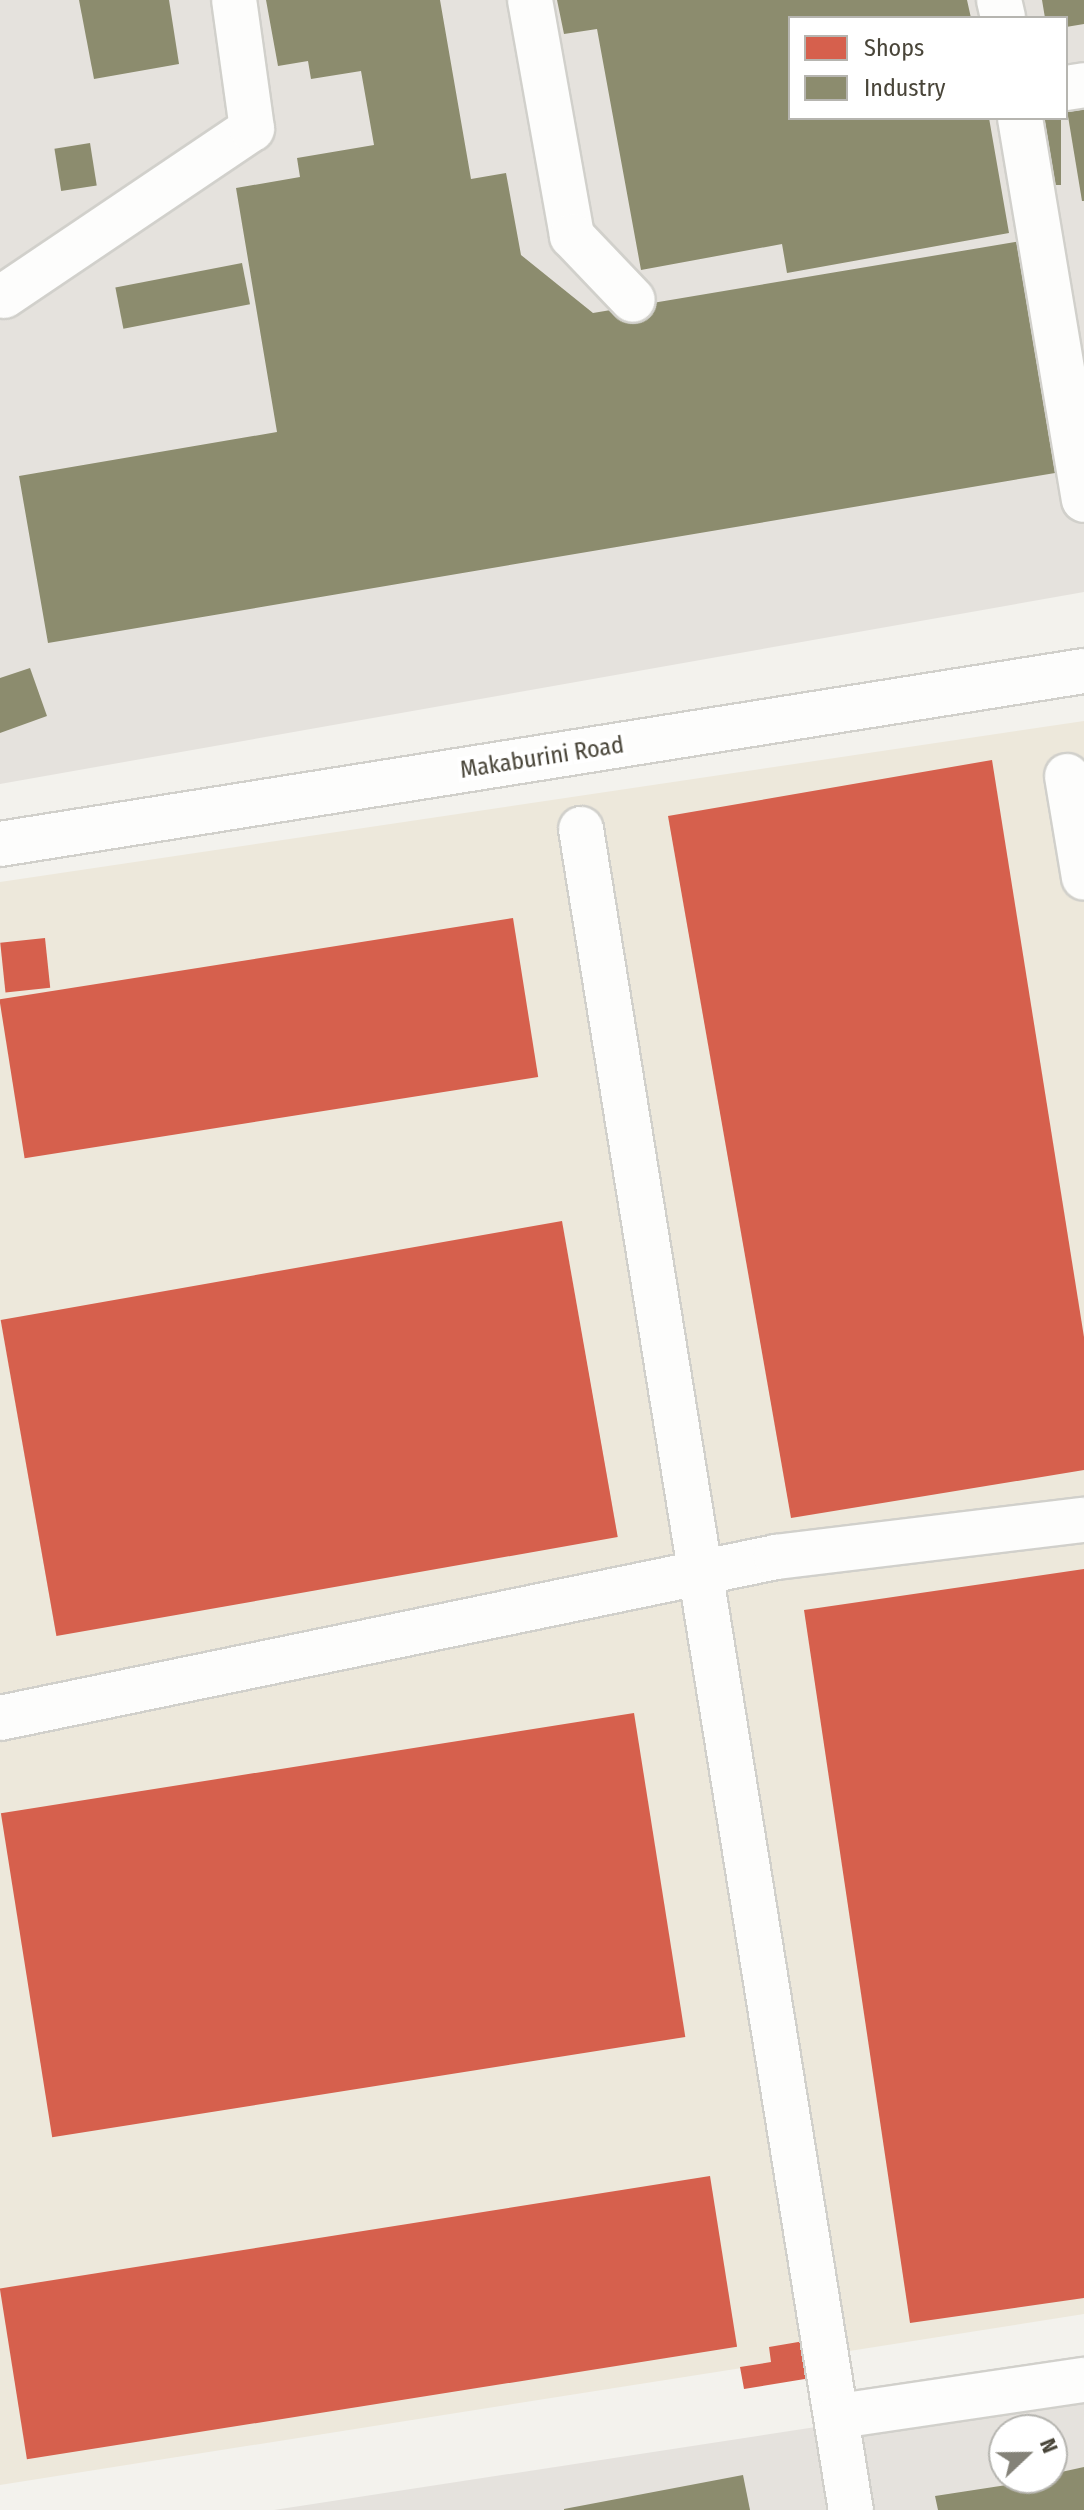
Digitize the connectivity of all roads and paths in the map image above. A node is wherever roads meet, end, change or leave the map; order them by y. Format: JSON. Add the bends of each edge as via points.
{"nodes":[{"id":1,"x":234,"y":0,"type":"edge"},
{"id":2,"x":530,"y":0,"type":"edge"},
{"id":3,"x":1020,"y":120,"type":"edge"},
{"id":4,"x":4,"y":296,"type":"dead end"},
{"id":5,"x":633,"y":300,"type":"dead end"},
{"id":6,"x":1084,"y":500,"type":"edge"},
{"id":7,"x":1084,"y":671,"type":"edge"},
{"id":8,"x":1067,"y":776,"type":"dead end"},
{"id":9,"x":581,"y":829,"type":"dead end"},
{"id":10,"x":0,"y":844,"type":"edge"},
{"id":11,"x":1084,"y":878,"type":"edge"},
{"id":12,"x":1084,"y":1520,"type":"edge"},
{"id":13,"x":700,"y":1577,"type":"junction"},
{"id":14,"x":0,"y":1718,"type":"edge"},
{"id":15,"x":1084,"y":2380,"type":"edge"},
{"id":16,"x":839,"y":2416,"type":"junction"},
{"id":17,"x":851,"y":2510,"type":"edge"}],
"edges":[{"from":1,"to":4,"type":"street","via":[[252,129]]},
{"from":2,"to":5,"type":"street","via":[[572,236]]},
{"from":3,"to":6,"type":"street"},
{"from":7,"to":10,"type":"street","name":"Makaburini Road"},
{"from":8,"to":11,"type":"street"},
{"from":9,"to":13,"type":"street"},
{"from":12,"to":13,"type":"street","via":[[776,1557]]},
{"from":13,"to":14,"type":"street"},
{"from":13,"to":16,"type":"street"},
{"from":15,"to":16,"type":"street"},
{"from":16,"to":17,"type":"street"}]}
